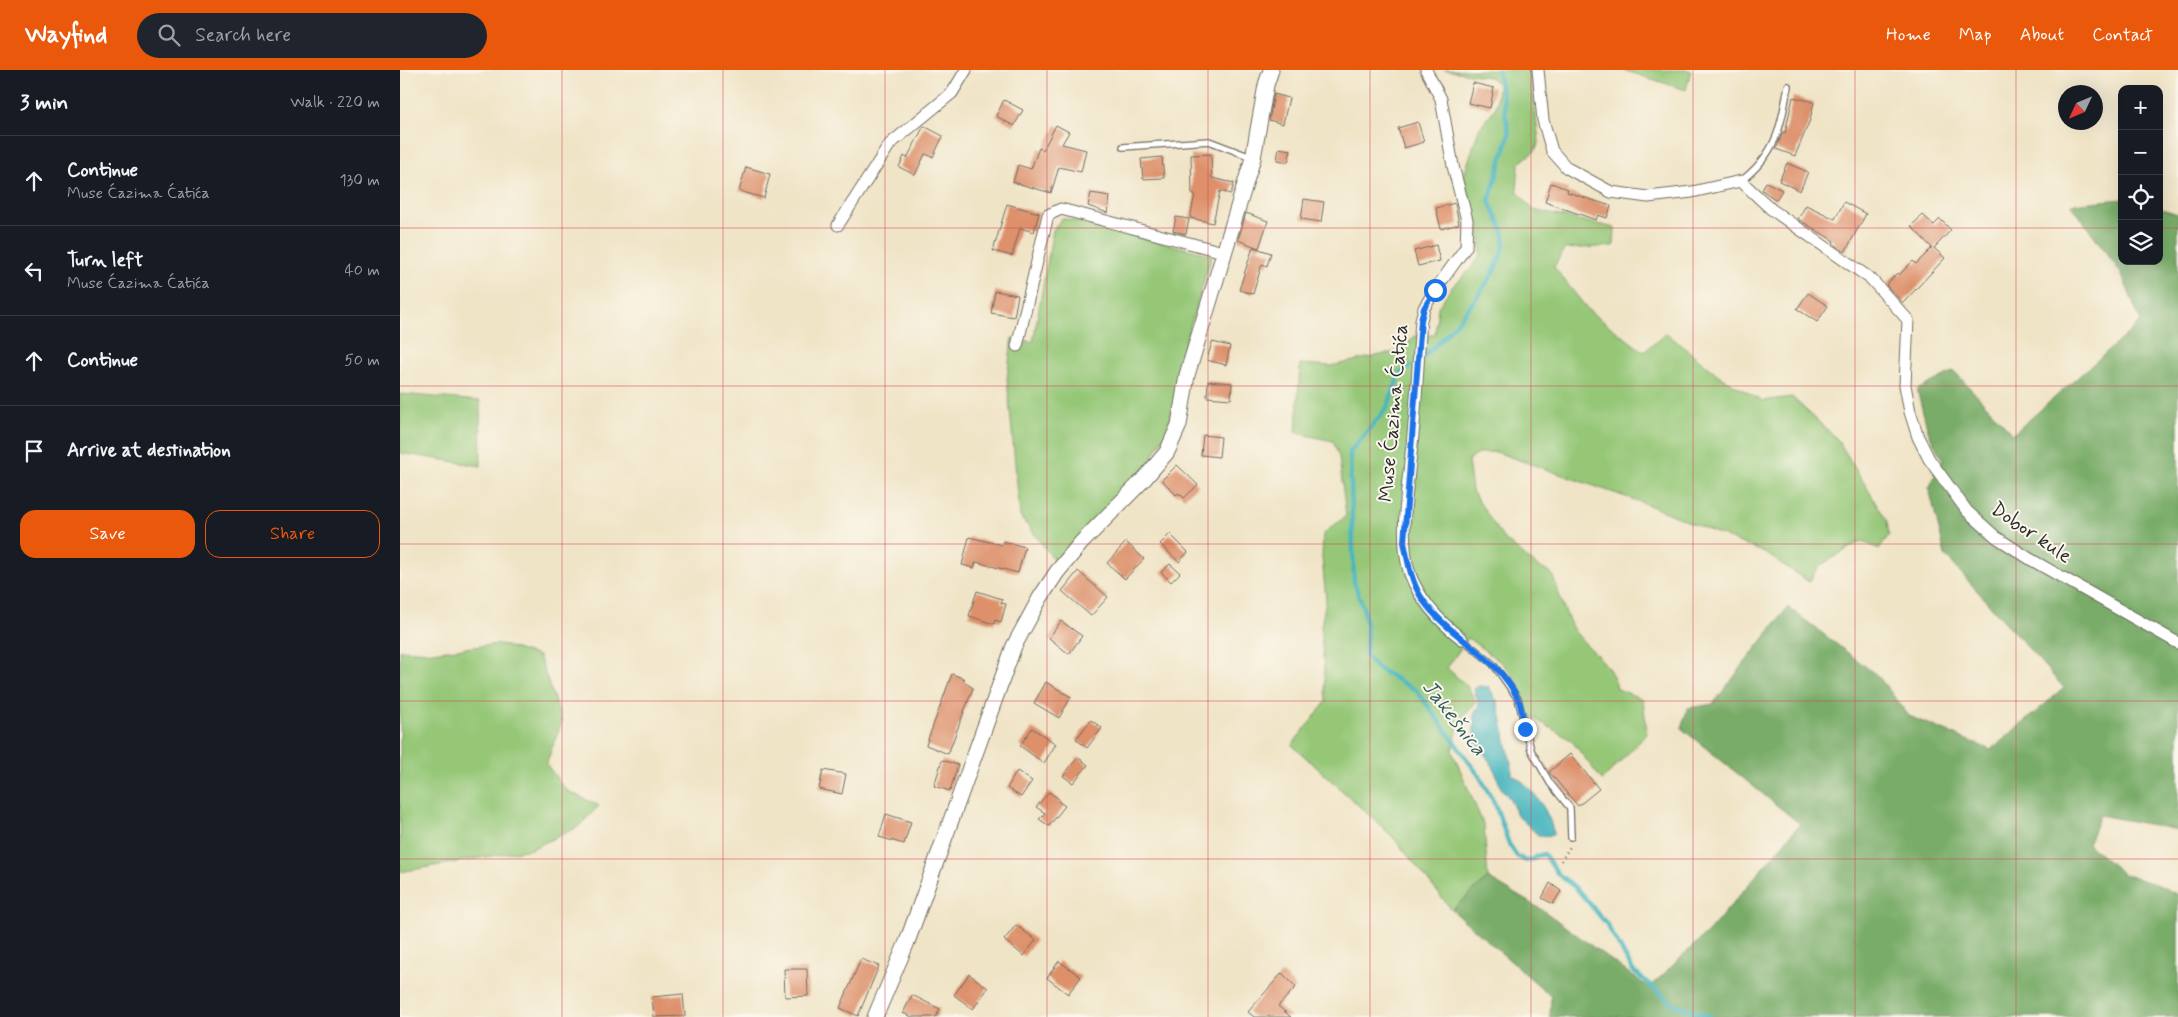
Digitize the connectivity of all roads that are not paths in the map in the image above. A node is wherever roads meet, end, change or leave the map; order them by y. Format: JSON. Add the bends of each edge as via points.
{"nodes":[{"id":1,"x":966,"y":70,"type":"edge"},
{"id":2,"x":1271,"y":70,"type":"edge"},
{"id":3,"x":1426,"y":70,"type":"edge"},
{"id":4,"x":1538,"y":70,"type":"edge"},
{"id":5,"x":1788,"y":86,"type":"dead end"},
{"id":6,"x":1122,"y":147,"type":"dead end"},
{"id":7,"x":1253,"y":158,"type":"junction"},
{"id":8,"x":1741,"y":181,"type":"junction"},
{"id":9,"x":838,"y":225,"type":"dead end"},
{"id":10,"x":1223,"y":252,"type":"junction"},
{"id":11,"x":1017,"y":346,"type":"dead end"},
{"id":12,"x":1462,"y":639,"type":"joint"},
{"id":13,"x":2178,"y":643,"type":"edge"},
{"id":14,"x":1571,"y":837,"type":"road end"},
{"id":15,"x":875,"y":1017,"type":"edge"}],
"edges":[{"from":1,"to":9,"type":"street","via":[[952,93],[890,144]]},
{"from":2,"to":7,"type":"street"},
{"from":3,"to":12,"type":"street","name":"Muse Ćazima Ćatića","via":[[1441,99],[1467,220],[1466,247],[1435,290],[1421,320],[1404,542],[1410,574],[1422,599],[1444,625]]},
{"from":4,"to":8,"type":"street","via":[[1543,120],[1552,151],[1567,168],[1611,192],[1648,197],[1692,192]]},
{"from":5,"to":8,"type":"lane","via":[[1783,117],[1772,150],[1758,168]]},
{"from":6,"to":7,"type":"lane","via":[[1209,141]]},
{"from":7,"to":10,"type":"street"},
{"from":8,"to":13,"type":"street","name":"Dobor kule","via":[[1771,209],[1871,279],[1908,320],[1905,385],[1910,412],[1929,459],[1967,511],[2030,559]]},
{"from":10,"to":11,"type":"street","via":[[1061,209],[1048,215]]},
{"from":10,"to":15,"type":"street","via":[[1188,375],[1179,425],[1167,452],[1057,572],[1014,646],[907,942]]},
{"from":12,"to":14,"type":"lane","via":[[1493,664],[1518,699],[1531,750],[1550,783],[1570,808]]}]}
